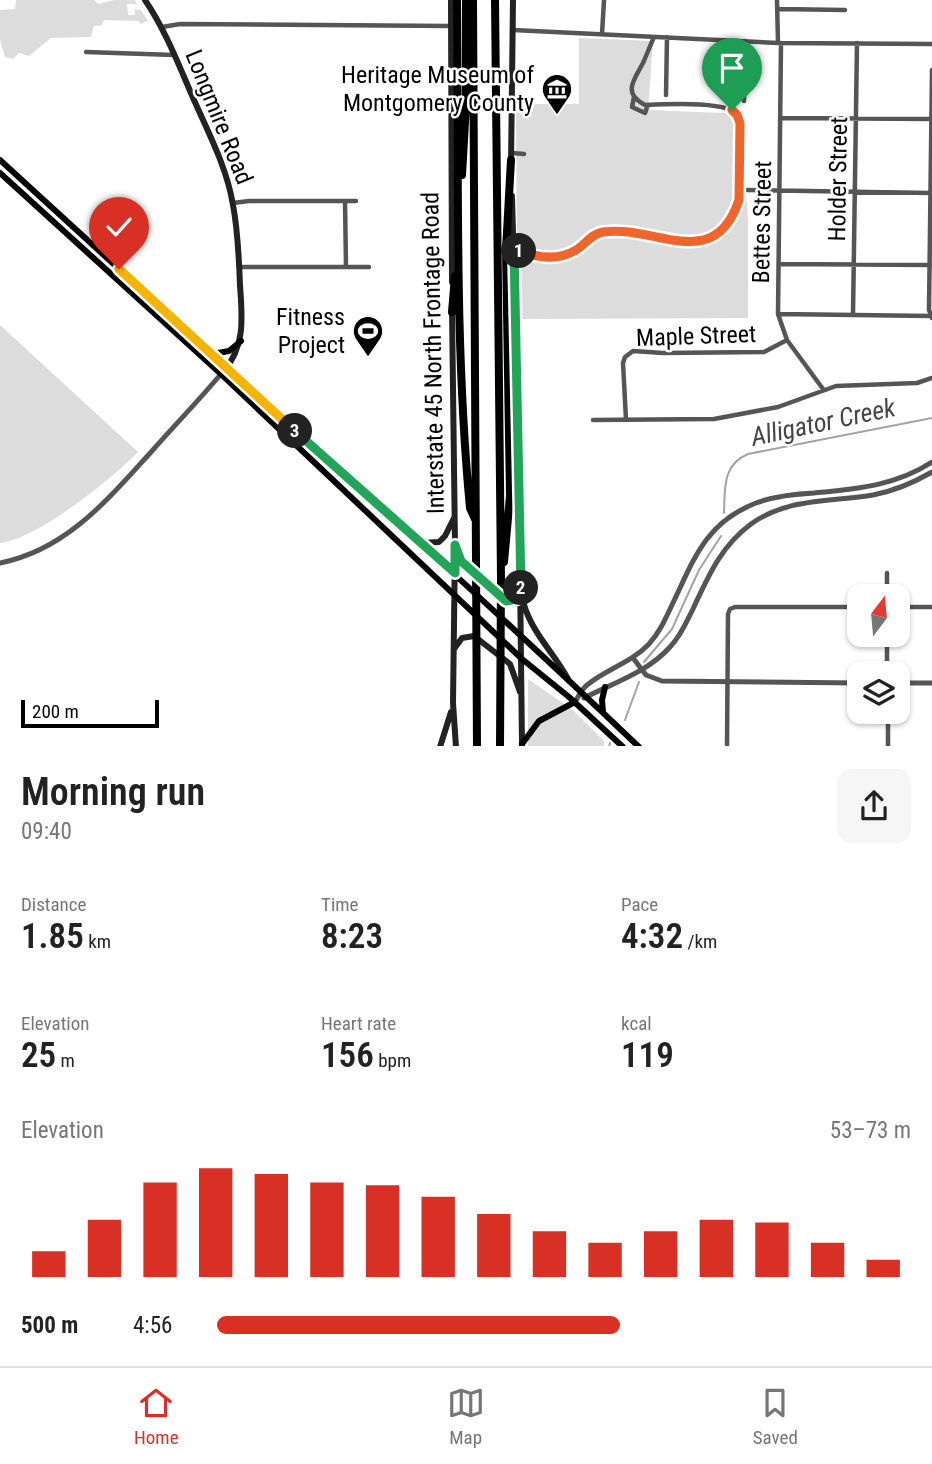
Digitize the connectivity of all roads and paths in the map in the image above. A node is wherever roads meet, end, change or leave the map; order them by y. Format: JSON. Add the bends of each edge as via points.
{"nodes":[{"id":1,"x":145,"y":0,"type":"edge"},
{"id":2,"x":451,"y":0,"type":"edge"},
{"id":3,"x":457,"y":0,"type":"edge"},
{"id":4,"x":466,"y":0,"type":"edge"},
{"id":5,"x":473,"y":0,"type":"edge"},
{"id":6,"x":495,"y":0,"type":"edge"},
{"id":7,"x":513,"y":0,"type":"edge"},
{"id":8,"x":604,"y":0,"type":"edge"},
{"id":9,"x":777,"y":0,"type":"edge"},
{"id":10,"x":778,"y":9,"type":"junction"},
{"id":11,"x":845,"y":10,"type":"dead end"},
{"id":12,"x":450,"y":26,"type":"junction"},
{"id":13,"x":162,"y":27,"type":"junction"},
{"id":14,"x":512,"y":30,"type":"junction"},
{"id":15,"x":602,"y":34,"type":"junction"},
{"id":16,"x":654,"y":37,"type":"junction"},
{"id":17,"x":667,"y":37,"type":"junction"},
{"id":18,"x":745,"y":41,"type":"junction"},
{"id":19,"x":780,"y":43,"type":"junction"},
{"id":20,"x":857,"y":43,"type":"junction"},
{"id":21,"x":932,"y":44,"type":"edge"},
{"id":22,"x":86,"y":52,"type":"dead end"},
{"id":23,"x":174,"y":55,"type":"junction"},
{"id":24,"x":932,"y":70,"type":"edge"},
{"id":25,"x":666,"y":95,"type":"dead end"},
{"id":26,"x":634,"y":97,"type":"junction"},
{"id":27,"x":744,"y":101,"type":"dead end"},
{"id":28,"x":648,"y":104,"type":"junction"},
{"id":29,"x":780,"y":118,"type":"junction"},
{"id":30,"x":856,"y":118,"type":"junction"},
{"id":31,"x":932,"y":119,"type":"edge"},
{"id":32,"x":524,"y":154,"type":"dead end"},
{"id":33,"x":512,"y":156,"type":"junction"},
{"id":34,"x":0,"y":160,"type":"edge"},
{"id":35,"x":0,"y":173,"type":"edge"},
{"id":36,"x":747,"y":190,"type":"dead end"},
{"id":37,"x":780,"y":191,"type":"junction"},
{"id":38,"x":855,"y":192,"type":"junction"},
{"id":39,"x":931,"y":193,"type":"edge"},
{"id":40,"x":345,"y":201,"type":"junction"},
{"id":41,"x":356,"y":201,"type":"dead end"},
{"id":42,"x":233,"y":203,"type":"junction"},
{"id":43,"x":45,"y":214,"type":"junction"},
{"id":44,"x":91,"y":243,"type":"junction"},
{"id":45,"x":514,"y":250,"type":"junction"},
{"id":46,"x":497,"y":264,"type":"junction"},
{"id":47,"x":779,"y":264,"type":"junction"},
{"id":48,"x":854,"y":265,"type":"junction"},
{"id":49,"x":931,"y":265,"type":"edge"},
{"id":50,"x":239,"y":267,"type":"junction"},
{"id":51,"x":346,"y":267,"type":"junction"},
{"id":52,"x":369,"y":267,"type":"dead end"},
{"id":53,"x":452,"y":312,"type":"junction"},
{"id":54,"x":778,"y":314,"type":"junction"},
{"id":55,"x":853,"y":315,"type":"junction"},
{"id":56,"x":932,"y":317,"type":"edge"},
{"id":57,"x":788,"y":340,"type":"junction"},
{"id":58,"x":241,"y":341,"type":"junction"},
{"id":59,"x":212,"y":354,"type":"junction"},
{"id":60,"x":227,"y":368,"type":"junction"},
{"id":61,"x":220,"y":374,"type":"junction"},
{"id":62,"x":932,"y":377,"type":"edge"},
{"id":63,"x":823,"y":389,"type":"junction"},
{"id":64,"x":593,"y":420,"type":"dead end"},
{"id":65,"x":626,"y":420,"type":"junction"},
{"id":66,"x":931,"y":463,"type":"edge"},
{"id":67,"x":932,"y":472,"type":"edge"},
{"id":68,"x":894,"y":481,"type":"junction"},
{"id":69,"x":911,"y":483,"type":"junction"},
{"id":70,"x":897,"y":489,"type":"junction"},
{"id":71,"x":849,"y":490,"type":"junction"},
{"id":72,"x":515,"y":494,"type":"junction"},
{"id":73,"x":781,"y":497,"type":"junction"},
{"id":74,"x":850,"y":498,"type":"junction"},
{"id":75,"x":785,"y":507,"type":"junction"},
{"id":76,"x":454,"y":516,"type":"junction"},
{"id":77,"x":477,"y":521,"type":"junction"},
{"id":78,"x":723,"y":524,"type":"junction"},
{"id":79,"x":735,"y":536,"type":"junction"},
{"id":80,"x":421,"y":543,"type":"junction"},
{"id":81,"x":455,"y":545,"type":"junction"},
{"id":82,"x":0,"y":563,"type":"edge"},
{"id":83,"x":455,"y":573,"type":"junction"},
{"id":84,"x":887,"y":573,"type":"dead end"},
{"id":85,"x":501,"y":578,"type":"junction"},
{"id":86,"x":887,"y":584,"type":"edge"},
{"id":87,"x":521,"y":594,"type":"junction"},
{"id":88,"x":454,"y":596,"type":"junction"},
{"id":89,"x":847,"y":607,"type":"edge"},
{"id":90,"x":910,"y":607,"type":"edge"},
{"id":91,"x":932,"y":607,"type":"edge"},
{"id":92,"x":522,"y":636,"type":"junction"},
{"id":93,"x":454,"y":649,"type":"junction"},
{"id":94,"x":633,"y":658,"type":"junction"},
{"id":95,"x":522,"y":659,"type":"junction"},
{"id":96,"x":641,"y":670,"type":"junction"},
{"id":97,"x":569,"y":681,"type":"junction"},
{"id":98,"x":728,"y":682,"type":"junction"},
{"id":99,"x":847,"y":683,"type":"edge"},
{"id":100,"x":910,"y":683,"type":"edge"},
{"id":101,"x":932,"y":683,"type":"edge"},
{"id":102,"x":606,"y":687,"type":"junction"},
{"id":103,"x":584,"y":694,"type":"junction"},
{"id":104,"x":522,"y":697,"type":"junction"},
{"id":105,"x":575,"y":702,"type":"junction"},
{"id":106,"x":453,"y":703,"type":"junction"},
{"id":107,"x":604,"y":713,"type":"junction"},
{"id":108,"x":888,"y":724,"type":"edge"},
{"id":109,"x":522,"y":745,"type":"edge"},
{"id":110,"x":440,"y":746,"type":"edge"},
{"id":111,"x":456,"y":746,"type":"edge"},
{"id":112,"x":477,"y":746,"type":"edge"},
{"id":113,"x":500,"y":746,"type":"edge"},
{"id":114,"x":622,"y":746,"type":"edge"},
{"id":115,"x":638,"y":746,"type":"edge"},
{"id":116,"x":727,"y":746,"type":"edge"},
{"id":117,"x":888,"y":746,"type":"edge"}],
"edges":[{"from":1,"to":13,"type":"main road","name":"Longmire Road"},
{"from":2,"to":12,"type":"main road","name":"Interstate 45 North Frontage Road"},
{"from":3,"to":77,"type":"highway","via":[[465,457],[470,508]]},
{"from":4,"to":53,"type":"highway","via":[[466,105]]},
{"from":5,"to":77,"type":"highway"},
{"from":6,"to":46,"type":"highway"},
{"from":7,"to":14,"type":"main road"},
{"from":8,"to":15,"type":"street"},
{"from":9,"to":10,"type":"street","name":"Bettes Street"},
{"from":10,"to":11,"type":"street"},
{"from":10,"to":19,"type":"street","name":"Bettes Street"},
{"from":12,"to":13,"type":"street"},
{"from":12,"to":53,"type":"main road","name":"Interstate 45 North Frontage Road"},
{"from":13,"to":23,"type":"main road","name":"Longmire Road"},
{"from":14,"to":15,"type":"street"},
{"from":14,"to":33,"type":"main road"},
{"from":15,"to":16,"type":"street"},
{"from":16,"to":17,"type":"street"},
{"from":16,"to":26,"type":"street","via":[[632,82]]},
{"from":17,"to":18,"type":"street"},
{"from":17,"to":25,"type":"street"},
{"from":18,"to":19,"type":"street"},
{"from":18,"to":27,"type":"street"},
{"from":19,"to":20,"type":"street"},
{"from":19,"to":29,"type":"street","name":"Bettes Street"},
{"from":20,"to":21,"type":"street"},
{"from":20,"to":30,"type":"street","name":"Holder Street"},
{"from":22,"to":23,"type":"street"},
{"from":23,"to":42,"type":"main road","name":"Longmire Road","via":[[219,158]]},
{"from":24,"to":31,"type":"street"},
{"from":26,"to":28,"type":"street"},
{"from":26,"to":28,"type":"street","via":[[635,110],[645,113]]},
{"from":28,"to":45,"type":"street","via":[[720,106],[737,115],[741,133],[739,200],[725,226],[709,238],[686,243],[607,231],[559,257],[542,258]]},
{"from":29,"to":30,"type":"street"},
{"from":29,"to":37,"type":"street","name":"Bettes Street"},
{"from":30,"to":31,"type":"street"},
{"from":30,"to":38,"type":"street","name":"Holder Street"},
{"from":31,"to":39,"type":"street"},
{"from":32,"to":33,"type":"street"},
{"from":33,"to":45,"type":"main road"},
{"from":33,"to":72,"type":"highway","via":[[507,339]]},
{"from":34,"to":44,"type":"main road"},
{"from":35,"to":43,"type":"main road"},
{"from":36,"to":37,"type":"street"},
{"from":37,"to":38,"type":"street"},
{"from":37,"to":47,"type":"street","name":"Bettes Street"},
{"from":38,"to":39,"type":"street"},
{"from":38,"to":48,"type":"street","name":"Holder Street"},
{"from":39,"to":49,"type":"street"},
{"from":40,"to":41,"type":"street"},
{"from":40,"to":42,"type":"street"},
{"from":40,"to":51,"type":"street"},
{"from":42,"to":50,"type":"main road","name":"Longmire Road"},
{"from":43,"to":44,"type":"main road","via":[[53,214]]},
{"from":43,"to":61,"type":"main road"},
{"from":44,"to":59,"type":"main road"},
{"from":45,"to":72,"type":"main road"},
{"from":46,"to":72,"type":"highway"},
{"from":46,"to":85,"type":"highway"},
{"from":47,"to":48,"type":"street"},
{"from":47,"to":54,"type":"street","name":"Bettes Street"},
{"from":48,"to":49,"type":"street"},
{"from":48,"to":55,"type":"street","name":"Holder Street"},
{"from":49,"to":56,"type":"street"},
{"from":50,"to":51,"type":"street"},
{"from":50,"to":58,"type":"main road","name":"Longmire Road"},
{"from":51,"to":52,"type":"street"},
{"from":53,"to":76,"type":"main road","name":"Interstate 45 North Frontage Road"},
{"from":54,"to":55,"type":"street"},
{"from":54,"to":57,"type":"street","name":"Bettes Street"},
{"from":55,"to":56,"type":"street"},
{"from":57,"to":63,"type":"street","name":"Bettes Street"},
{"from":57,"to":65,"type":"street","name":"Maple Street","via":[[764,352],[633,351],[623,363]]},
{"from":58,"to":59,"type":"main road","via":[[229,351]]},
{"from":58,"to":60,"type":"main road","name":"Longmire Road"},
{"from":59,"to":60,"type":"main road"},
{"from":60,"to":61,"type":"main road","name":"Longmire Road"},
{"from":60,"to":80,"type":"main road"},
{"from":61,"to":82,"type":"street","via":[[82,523],[46,547]]},
{"from":61,"to":88,"type":"main road"},
{"from":62,"to":63,"type":"street","via":[[917,383],[853,383]]},
{"from":63,"to":65,"type":"street","via":[[778,407],[714,419]]},
{"from":64,"to":65,"type":"street"},
{"from":66,"to":68,"type":"street"},
{"from":66,"to":69,"type":"street"},
{"from":67,"to":69,"type":"street"},
{"from":68,"to":70,"type":"street"},
{"from":68,"to":71,"type":"street"},
{"from":69,"to":70,"type":"street"},
{"from":70,"to":74,"type":"street"},
{"from":71,"to":73,"type":"street"},
{"from":71,"to":74,"type":"street"},
{"from":72,"to":85,"type":"highway"},
{"from":72,"to":87,"type":"main road"},
{"from":73,"to":75,"type":"street"},
{"from":73,"to":78,"type":"street","via":[[756,503]]},
{"from":74,"to":75,"type":"street"},
{"from":75,"to":79,"type":"street"},
{"from":76,"to":80,"type":"main road","via":[[439,542]]},
{"from":76,"to":81,"type":"main road","name":"Interstate 45 North Frontage Road"},
{"from":77,"to":112,"type":"highway"},
{"from":78,"to":79,"type":"street"},
{"from":78,"to":94,"type":"street","via":[[696,554],[660,630]]},
{"from":79,"to":96,"type":"street","via":[[713,565],[676,640]]},
{"from":80,"to":83,"type":"main road"},
{"from":81,"to":83,"type":"main road","name":"Interstate 45 North Frontage Road"},
{"from":81,"to":87,"type":"main road","via":[[461,561],[506,601]]},
{"from":83,"to":88,"type":"main road","name":"Interstate 45 North Frontage Road"},
{"from":83,"to":92,"type":"main road"},
{"from":84,"to":86,"type":"street"},
{"from":85,"to":113,"type":"highway"},
{"from":87,"to":92,"type":"main road"},
{"from":87,"to":97,"type":"main road","via":[[534,630]]},
{"from":88,"to":93,"type":"main road","name":"Interstate 45 North Frontage Road"},
{"from":88,"to":95,"type":"main road"},
{"from":89,"to":98,"type":"street","via":[[730,609]]},
{"from":90,"to":91,"type":"street"},
{"from":92,"to":95,"type":"main road"},
{"from":92,"to":97,"type":"main road"},
{"from":93,"to":104,"type":"main road","via":[[462,638],[474,636],[510,664]]},
{"from":93,"to":106,"type":"main road","name":"Interstate 45 North Frontage Road"},
{"from":94,"to":96,"type":"street"},
{"from":94,"to":103,"type":"street","via":[[586,686]]},
{"from":95,"to":104,"type":"main road"},
{"from":95,"to":105,"type":"main road"},
{"from":96,"to":98,"type":"street","via":[[662,681]]},
{"from":96,"to":102,"type":"street"},
{"from":97,"to":103,"type":"main road"},
{"from":98,"to":99,"type":"street"},
{"from":98,"to":116,"type":"street"},
{"from":100,"to":101,"type":"street"},
{"from":102,"to":103,"type":"street"},
{"from":102,"to":107,"type":"main road","via":[[601,700]]},
{"from":103,"to":105,"type":"street"},
{"from":103,"to":107,"type":"main road"},
{"from":104,"to":109,"type":"main road"},
{"from":105,"to":109,"type":"main road","via":[[539,721]]},
{"from":105,"to":114,"type":"main road"},
{"from":106,"to":110,"type":"main road"},
{"from":106,"to":111,"type":"main road","name":"Interstate 45 North Frontage Road"},
{"from":107,"to":115,"type":"main road"},
{"from":108,"to":117,"type":"street"}]}
